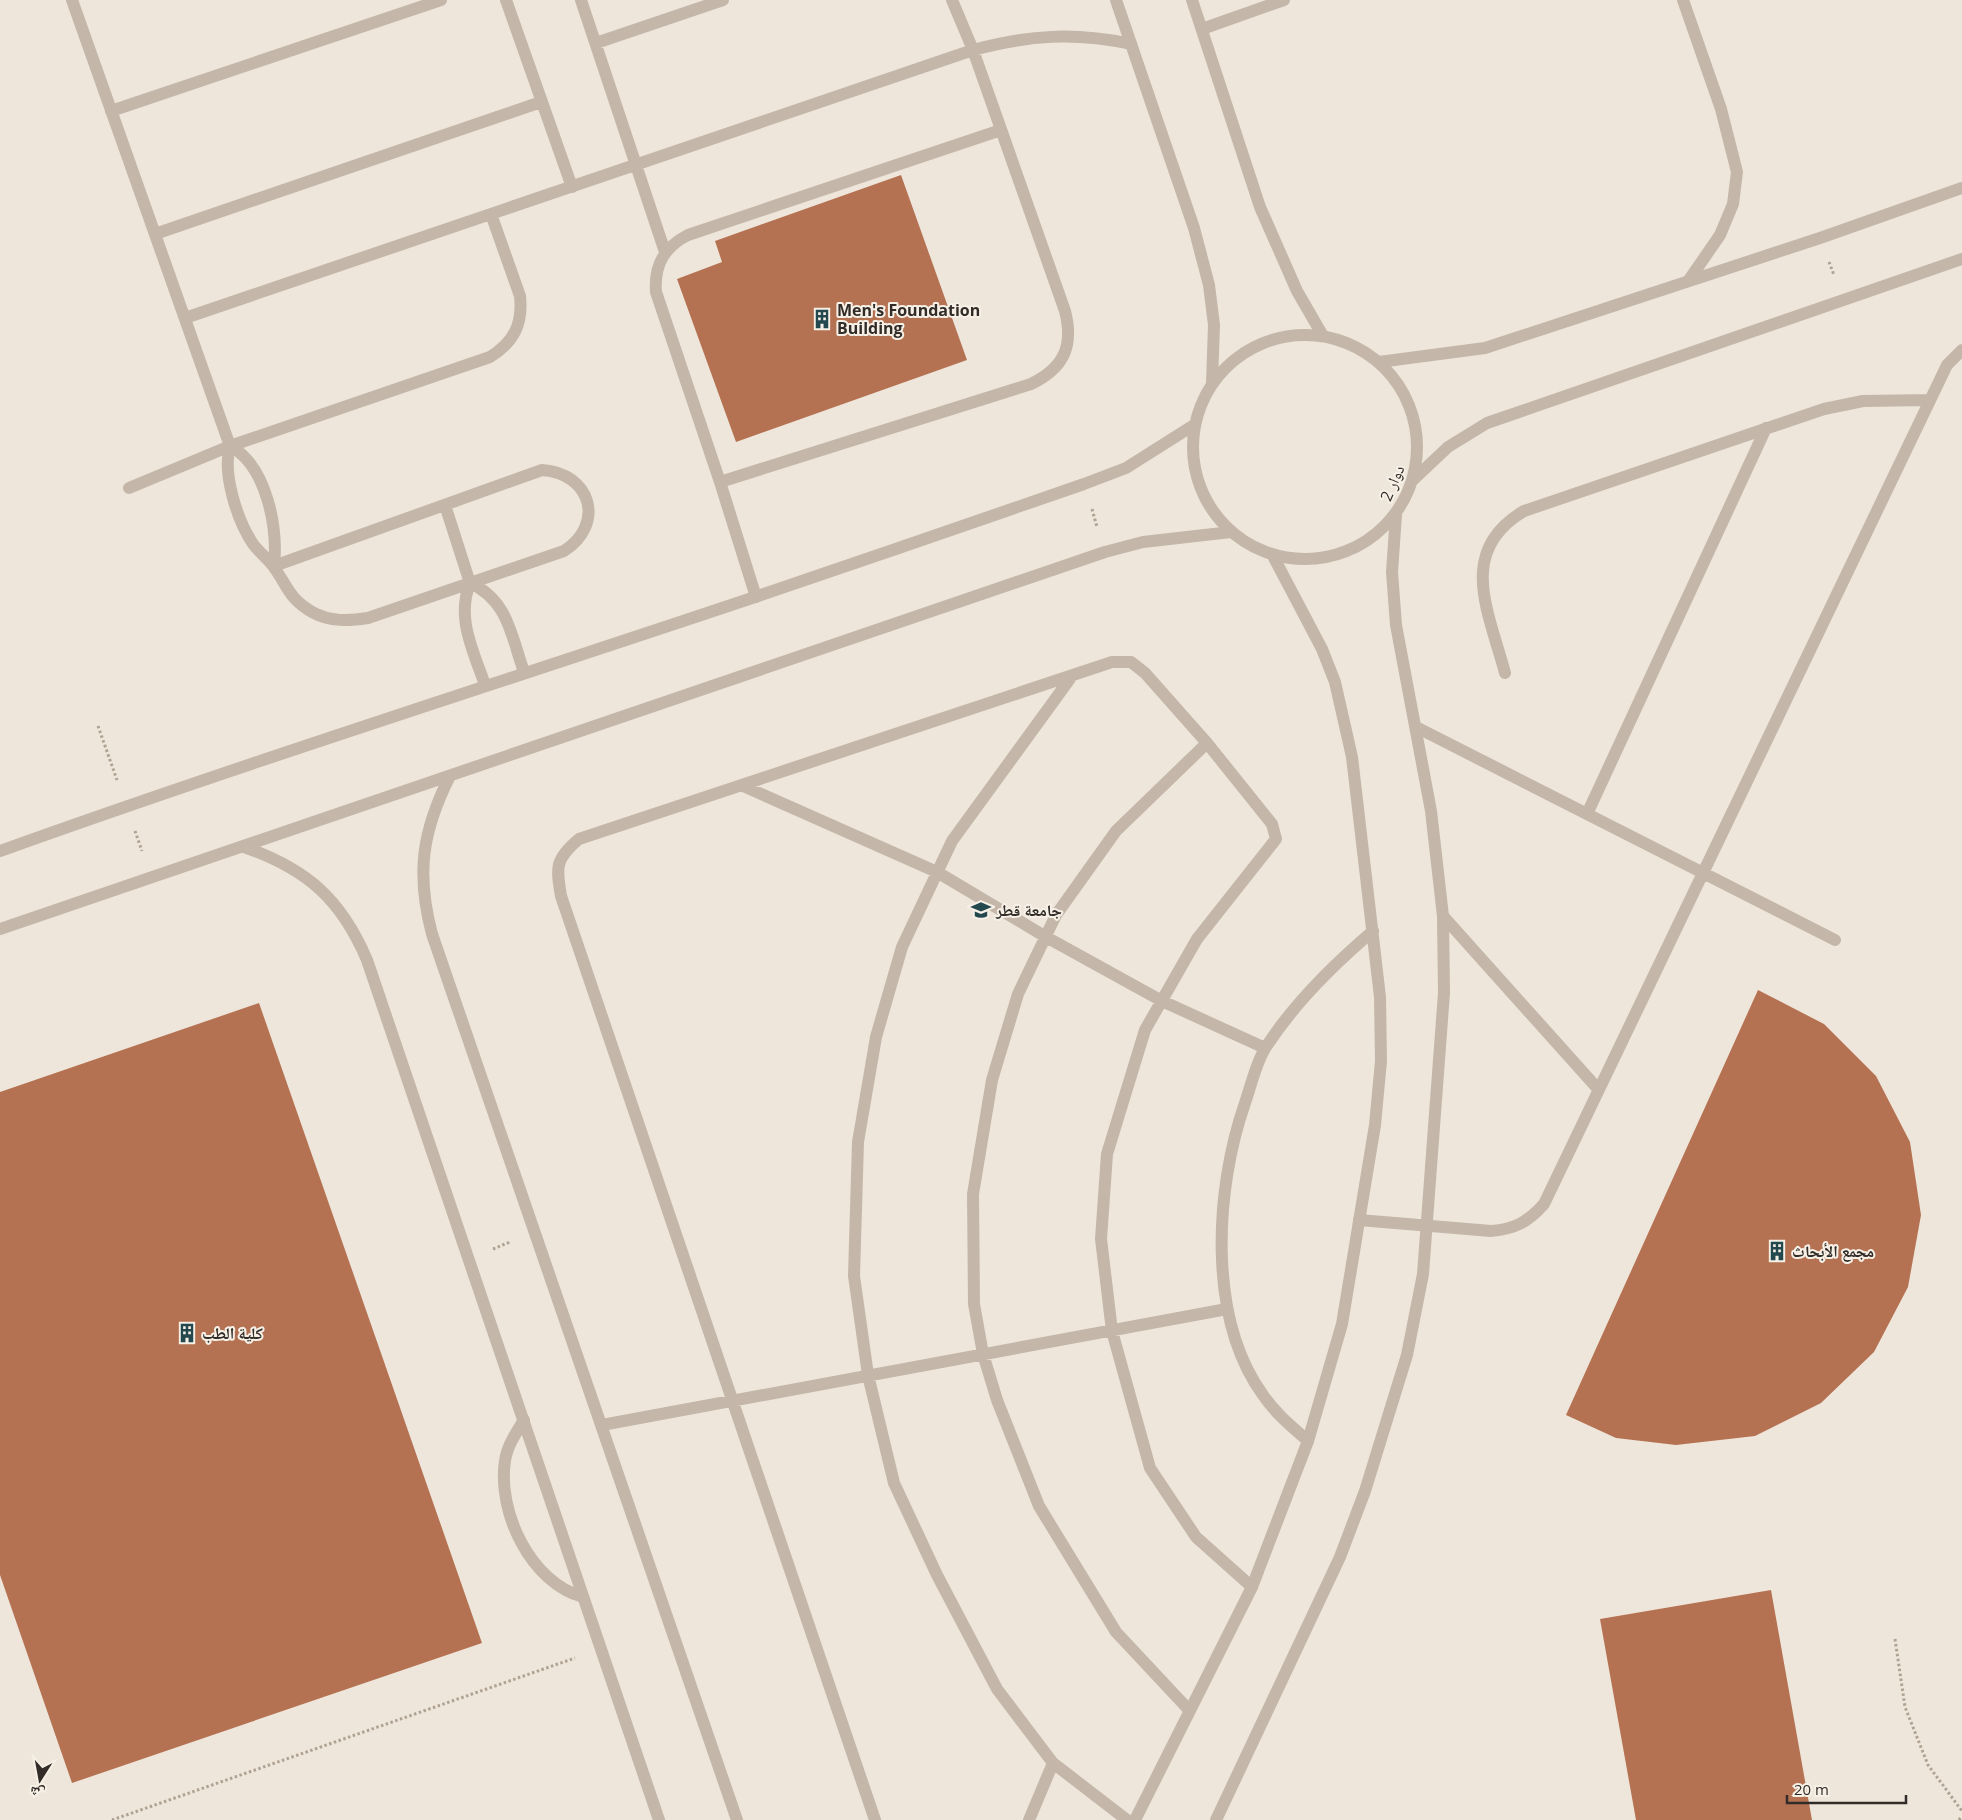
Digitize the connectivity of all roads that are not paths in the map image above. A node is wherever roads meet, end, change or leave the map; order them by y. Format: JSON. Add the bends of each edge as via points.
{"nodes":[{"id":1,"x":72,"y":0,"type":"edge"},
{"id":2,"x":441,"y":0,"type":"edge"},
{"id":3,"x":506,"y":0,"type":"edge"},
{"id":4,"x":581,"y":0,"type":"edge"},
{"id":5,"x":723,"y":0,"type":"edge"},
{"id":6,"x":952,"y":0,"type":"edge"},
{"id":7,"x":1116,"y":0,"type":"edge"},
{"id":8,"x":1192,"y":0,"type":"edge"},
{"id":9,"x":1284,"y":0,"type":"edge"},
{"id":10,"x":1683,"y":0,"type":"edge"},
{"id":11,"x":1202,"y":29,"type":"junction"},
{"id":12,"x":596,"y":44,"type":"junction"},
{"id":13,"x":1131,"y":44,"type":"junction"},
{"id":14,"x":973,"y":50,"type":"junction"},
{"id":15,"x":541,"y":102,"type":"junction"},
{"id":16,"x":112,"y":111,"type":"junction"},
{"id":17,"x":1001,"y":130,"type":"junction"},
{"id":18,"x":637,"y":165,"type":"junction"},
{"id":19,"x":572,"y":187,"type":"junction"},
{"id":20,"x":1962,"y":188,"type":"edge"},
{"id":21,"x":491,"y":214,"type":"junction"},
{"id":22,"x":155,"y":234,"type":"junction"},
{"id":23,"x":665,"y":252,"type":"junction"},
{"id":24,"x":1962,"y":259,"type":"edge"},
{"id":25,"x":1689,"y":280,"type":"junction"},
{"id":26,"x":185,"y":318,"type":"junction"},
{"id":27,"x":1323,"y":336,"type":"junction"},
{"id":28,"x":1962,"y":350,"type":"edge"},
{"id":29,"x":1379,"y":362,"type":"junction"},
{"id":30,"x":1212,"y":383,"type":"junction"},
{"id":31,"x":1929,"y":400,"type":"junction"},
{"id":32,"x":1194,"y":426,"type":"junction"},
{"id":33,"x":1766,"y":428,"type":"junction"},
{"id":34,"x":230,"y":446,"type":"junction"},
{"id":35,"x":1413,"y":480,"type":"junction"},
{"id":36,"x":720,"y":482,"type":"junction"},
{"id":37,"x":129,"y":488,"type":"dead end"},
{"id":38,"x":445,"y":505,"type":"junction"},
{"id":39,"x":1396,"y":515,"type":"junction"},
{"id":40,"x":1231,"y":532,"type":"junction"},
{"id":41,"x":1272,"y":554,"type":"junction"},
{"id":42,"x":274,"y":566,"type":"junction"},
{"id":43,"x":470,"y":582,"type":"junction"},
{"id":44,"x":756,"y":597,"type":"junction"},
{"id":45,"x":524,"y":672,"type":"junction"},
{"id":46,"x":1506,"y":673,"type":"dead end"},
{"id":47,"x":1072,"y":676,"type":"junction"},
{"id":48,"x":485,"y":685,"type":"junction"},
{"id":49,"x":1416,"y":727,"type":"junction"},
{"id":50,"x":1207,"y":743,"type":"junction"},
{"id":51,"x":450,"y":776,"type":"junction"},
{"id":52,"x":741,"y":785,"type":"junction"},
{"id":53,"x":1588,"y":814,"type":"junction"},
{"id":54,"x":244,"y":846,"type":"junction"},
{"id":55,"x":0,"y":850,"type":"edge"},
{"id":56,"x":937,"y":872,"type":"junction"},
{"id":57,"x":1702,"y":873,"type":"junction"},
{"id":58,"x":1444,"y":916,"type":"junction"},
{"id":59,"x":0,"y":929,"type":"edge"},
{"id":60,"x":1373,"y":931,"type":"junction"},
{"id":61,"x":1046,"y":937,"type":"junction"},
{"id":62,"x":1835,"y":940,"type":"dead end"},
{"id":63,"x":1162,"y":1001,"type":"junction"},
{"id":64,"x":1265,"y":1048,"type":"junction"},
{"id":65,"x":1598,"y":1089,"type":"junction"},
{"id":66,"x":1359,"y":1220,"type":"junction"},
{"id":67,"x":1427,"y":1225,"type":"junction"},
{"id":68,"x":1227,"y":1309,"type":"junction"},
{"id":69,"x":1112,"y":1331,"type":"junction"},
{"id":70,"x":983,"y":1354,"type":"junction"},
{"id":71,"x":868,"y":1375,"type":"junction"},
{"id":72,"x":732,"y":1400,"type":"junction"},
{"id":73,"x":524,"y":1420,"type":"junction"},
{"id":74,"x":602,"y":1425,"type":"junction"},
{"id":75,"x":1308,"y":1441,"type":"junction"},
{"id":76,"x":1252,"y":1587,"type":"junction"},
{"id":77,"x":584,"y":1596,"type":"junction"},
{"id":78,"x":1189,"y":1710,"type":"junction"},
{"id":79,"x":1053,"y":1763,"type":"junction"},
{"id":80,"x":659,"y":1820,"type":"edge"},
{"id":81,"x":737,"y":1820,"type":"edge"},
{"id":82,"x":875,"y":1820,"type":"edge"},
{"id":83,"x":1029,"y":1820,"type":"edge"},
{"id":84,"x":1127,"y":1820,"type":"edge"},
{"id":85,"x":1135,"y":1820,"type":"edge"},
{"id":86,"x":1216,"y":1820,"type":"edge"}],
"edges":[{"from":1,"to":16,"type":"street"},
{"from":2,"to":16,"type":"street"},
{"from":3,"to":15,"type":"street"},
{"from":4,"to":12,"type":"street"},
{"from":5,"to":12,"type":"street"},
{"from":6,"to":14,"type":"street"},
{"from":7,"to":13,"type":"street"},
{"from":8,"to":11,"type":"street"},
{"from":9,"to":11,"type":"street"},
{"from":10,"to":25,"type":"street","via":[[1721,110],[1737,172],[1733,204],[1720,235]]},
{"from":11,"to":27,"type":"street","via":[[1260,207],[1297,291]]},
{"from":12,"to":18,"type":"street"},
{"from":13,"to":14,"type":"street","via":[[1100,38],[1043,36]]},
{"from":13,"to":30,"type":"street","via":[[1194,228],[1209,284],[1214,325]]},
{"from":14,"to":17,"type":"street"},
{"from":14,"to":18,"type":"street"},
{"from":15,"to":19,"type":"street"},
{"from":15,"to":22,"type":"street"},
{"from":16,"to":22,"type":"street"},
{"from":17,"to":23,"type":"street","via":[[688,235]]},
{"from":17,"to":36,"type":"street","via":[[1069,326],[1067,348],[1056,367],[1031,384]]},
{"from":18,"to":19,"type":"street"},
{"from":18,"to":23,"type":"street"},
{"from":19,"to":21,"type":"street"},
{"from":20,"to":25,"type":"street"},
{"from":21,"to":26,"type":"street"},
{"from":21,"to":34,"type":"street","via":[[520,296],[522,311],[519,325],[502,349],[490,357]]},
{"from":22,"to":26,"type":"street"},
{"from":23,"to":36,"type":"street","via":[[655,278],[656,292]]},
{"from":24,"to":35,"type":"street","via":[[1486,423],[1448,447]]},
{"from":25,"to":29,"type":"street","via":[[1485,348]]},
{"from":26,"to":34,"type":"street"},
{"from":27,"to":29,"type":"street","name":"دوار 2","via":[[1350,344]]},
{"from":27,"to":30,"type":"street","name":"دوار 2","via":[[1270,340],[1237,357]]},
{"from":28,"to":31,"type":"street","via":[[1946,365]]},
{"from":29,"to":35,"type":"street","name":"دوار 2","via":[[1411,407],[1418,444]]},
{"from":30,"to":32,"type":"street","name":"دوار 2"},
{"from":31,"to":33,"type":"street","via":[[1863,402],[1824,409]]},
{"from":31,"to":57,"type":"street"},
{"from":32,"to":40,"type":"street","name":"دوار 2","via":[[1192,445],[1199,484],[1218,518]]},
{"from":32,"to":44,"type":"street","via":[[1126,468]]},
{"from":33,"to":46,"type":"street","via":[[1524,511],[1498,530],[1483,558],[1481,574]]},
{"from":33,"to":53,"type":"street"},
{"from":34,"to":37,"type":"street"},
{"from":34,"to":42,"type":"street","via":[[227,470],[237,507],[252,542]]},
{"from":34,"to":42,"type":"street","via":[[242,452],[252,464],[260,482],[276,537]]},
{"from":35,"to":39,"type":"street","name":"دوار 2"},
{"from":36,"to":44,"type":"street"},
{"from":38,"to":42,"type":"street"},
{"from":38,"to":43,"type":"street"},
{"from":38,"to":43,"type":"street","via":[[542,470],[557,471],[570,477],[587,499],[588,523],[575,544],[564,551]]},
{"from":39,"to":41,"type":"street","name":"دوار 2","via":[[1380,532],[1341,554],[1302,559]]},
{"from":39,"to":49,"type":"street","via":[[1392,572],[1396,625]]},
{"from":40,"to":41,"type":"street","name":"دوار 2","via":[[1250,546]]},
{"from":40,"to":51,"type":"street","via":[[1143,542],[1105,552]]},
{"from":41,"to":60,"type":"street","via":[[1305,615],[1335,682],[1352,757]]},
{"from":42,"to":43,"type":"street","via":[[286,590],[298,603],[322,616],[349,621],[368,618]]},
{"from":43,"to":45,"type":"street","via":[[494,597],[502,609]]},
{"from":43,"to":48,"type":"street","via":[[465,595],[464,621]]},
{"from":44,"to":45,"type":"street"},
{"from":45,"to":48,"type":"street"},
{"from":47,"to":50,"type":"street","via":[[1112,662],[1131,662],[1145,673]]},
{"from":47,"to":52,"type":"street"},
{"from":47,"to":56,"type":"street","via":[[952,842]]},
{"from":48,"to":55,"type":"street"},
{"from":49,"to":53,"type":"street"},
{"from":49,"to":58,"type":"street","via":[[1431,811]]},
{"from":50,"to":61,"type":"street","via":[[1116,831],[1056,915]]},
{"from":50,"to":63,"type":"street","via":[[1272,824],[1276,839],[1197,939]]},
{"from":51,"to":54,"type":"street"},
{"from":51,"to":74,"type":"street","via":[[428,826],[423,853],[425,907]]},
{"from":52,"to":56,"type":"street"},
{"from":52,"to":72,"type":"street","via":[[579,839],[563,852],[557,872],[562,896]]},
{"from":53,"to":57,"type":"street"},
{"from":54,"to":59,"type":"street"},
{"from":54,"to":73,"type":"street","via":[[289,866],[320,888],[340,909],[356,934]]},
{"from":56,"to":61,"type":"street"},
{"from":56,"to":71,"type":"street","via":[[902,947],[876,1037],[858,1142],[854,1276]]},
{"from":57,"to":62,"type":"street"},
{"from":57,"to":65,"type":"street"},
{"from":58,"to":65,"type":"street"},
{"from":58,"to":67,"type":"street","via":[[1444,994]]},
{"from":60,"to":64,"type":"street","via":[[1310,990]]},
{"from":60,"to":66,"type":"street","via":[[1380,997],[1381,1061],[1375,1125]]},
{"from":61,"to":63,"type":"street"},
{"from":61,"to":70,"type":"street","via":[[1018,994],[992,1080],[973,1194],[974,1304]]},
{"from":63,"to":64,"type":"street"},
{"from":63,"to":69,"type":"street","via":[[1145,1030],[1107,1154],[1101,1239]]},
{"from":64,"to":68,"type":"street","via":[[1236,1129],[1221,1218]]},
{"from":65,"to":67,"type":"street","via":[[1544,1204],[1533,1217],[1506,1230]]},
{"from":66,"to":67,"type":"street"},
{"from":66,"to":75,"type":"street","via":[[1342,1324]]},
{"from":67,"to":86,"type":"street","via":[[1423,1274],[1408,1355],[1364,1491],[1332,1574]]},
{"from":68,"to":69,"type":"street"},
{"from":68,"to":75,"type":"street","via":[[1240,1354],[1261,1394],[1279,1416]]},
{"from":69,"to":70,"type":"street"},
{"from":69,"to":76,"type":"street","via":[[1150,1468],[1196,1537]]},
{"from":70,"to":71,"type":"street"},
{"from":70,"to":78,"type":"street","via":[[997,1400],[1039,1506],[1116,1632]]},
{"from":71,"to":72,"type":"street"},
{"from":71,"to":79,"type":"street","via":[[894,1484],[936,1576],[997,1689]]},
{"from":72,"to":74,"type":"street"},
{"from":72,"to":82,"type":"street"},
{"from":73,"to":77,"type":"street"},
{"from":73,"to":77,"type":"street","via":[[505,1461],[503,1481],[506,1500],[524,1550],[533,1563],[558,1586]]},
{"from":74,"to":81,"type":"street"},
{"from":75,"to":76,"type":"street"},
{"from":76,"to":78,"type":"street"},
{"from":77,"to":80,"type":"street"},
{"from":78,"to":85,"type":"street"},
{"from":79,"to":83,"type":"street"},
{"from":79,"to":84,"type":"street"}]}
